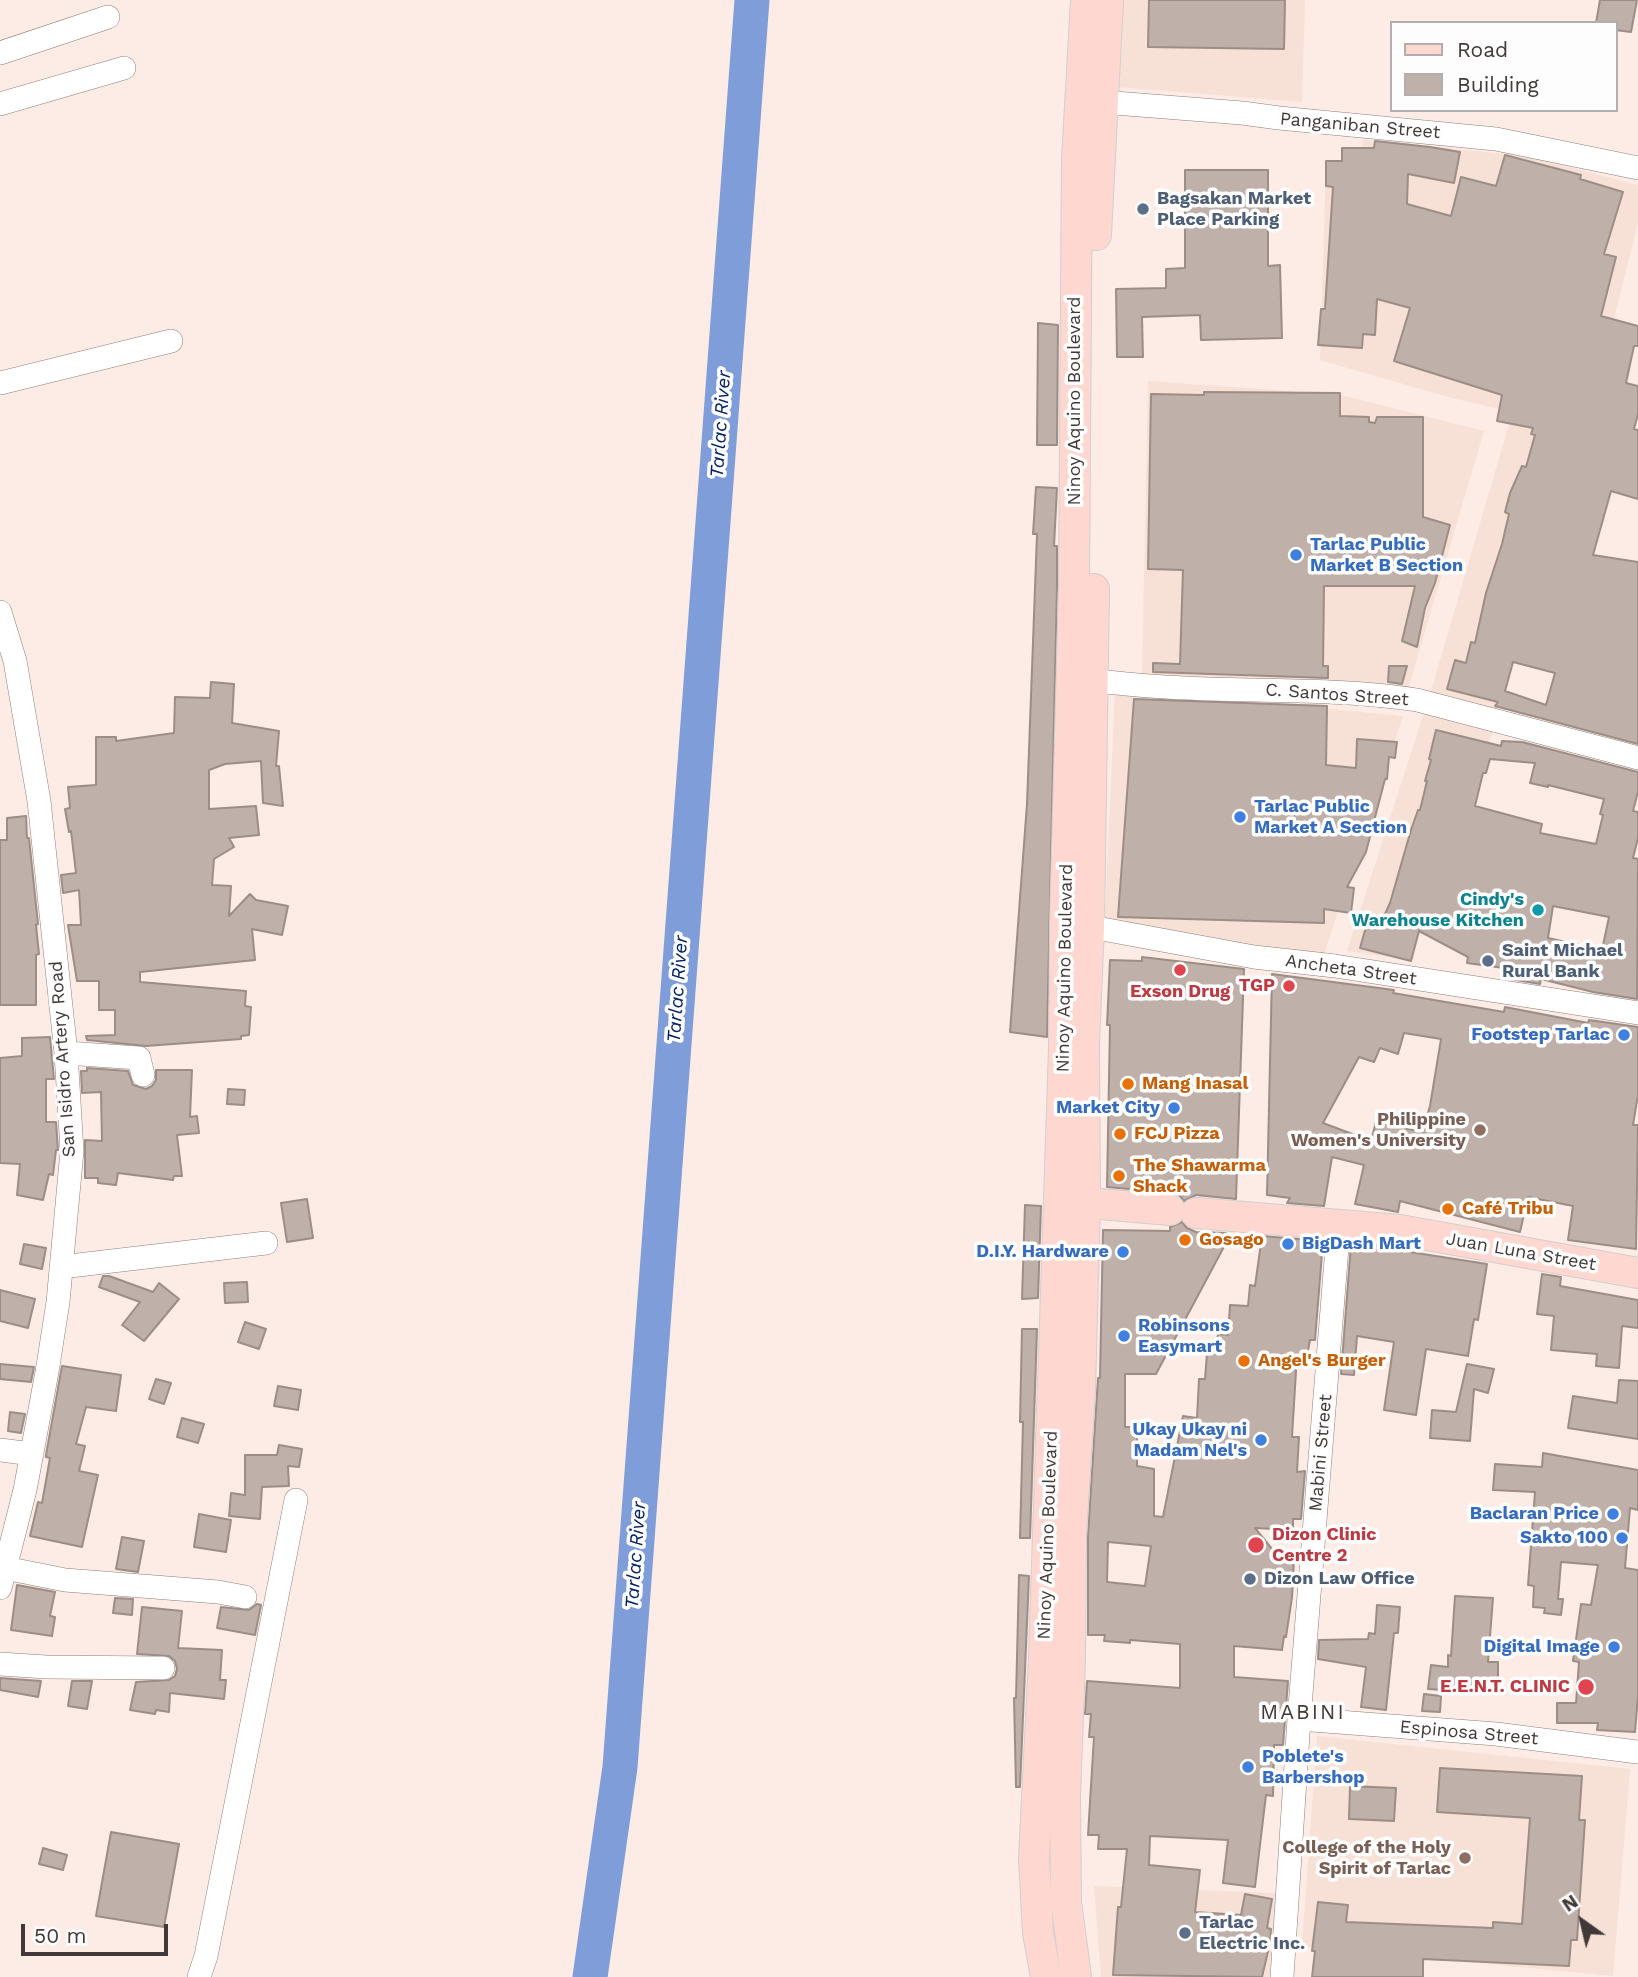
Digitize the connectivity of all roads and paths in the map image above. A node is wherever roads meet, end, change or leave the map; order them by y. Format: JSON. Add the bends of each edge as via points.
{"nodes":[{"id":1,"x":1086,"y":0,"type":"edge"},
{"id":2,"x":1108,"y":0,"type":"edge"},
{"id":3,"x":108,"y":17,"type":"dead end"},
{"id":4,"x":0,"y":53,"type":"edge"},
{"id":5,"x":124,"y":68,"type":"dead end"},
{"id":6,"x":1090,"y":101,"type":"junction"},
{"id":7,"x":0,"y":104,"type":"edge"},
{"id":8,"x":1638,"y":168,"type":"edge"},
{"id":9,"x":171,"y":341,"type":"dead end"},
{"id":10,"x":0,"y":383,"type":"edge"},
{"id":11,"x":0,"y":612,"type":"edge"},
{"id":12,"x":1083,"y":680,"type":"junction"},
{"id":13,"x":1638,"y":758,"type":"edge"},
{"id":14,"x":1077,"y":924,"type":"junction"},
{"id":15,"x":1638,"y":1013,"type":"edge"},
{"id":16,"x":66,"y":1053,"type":"junction"},
{"id":17,"x":143,"y":1076,"type":"dead end"},
{"id":18,"x":1071,"y":1201,"type":"junction"},
{"id":19,"x":1339,"y":1223,"type":"junction"},
{"id":20,"x":266,"y":1243,"type":"dead end"},
{"id":21,"x":61,"y":1266,"type":"junction"},
{"id":22,"x":1638,"y":1273,"type":"edge"},
{"id":23,"x":0,"y":1450,"type":"edge"},
{"id":24,"x":32,"y":1454,"type":"junction"},
{"id":25,"x":296,"y":1500,"type":"dead end"},
{"id":26,"x":1,"y":1582,"type":"edge"},
{"id":27,"x":245,"y":1597,"type":"dead end"},
{"id":28,"x":0,"y":1664,"type":"edge"},
{"id":29,"x":163,"y":1668,"type":"dead end"},
{"id":30,"x":1299,"y":1719,"type":"junction"},
{"id":31,"x":1638,"y":1752,"type":"edge"},
{"id":32,"x":199,"y":1977,"type":"edge"},
{"id":33,"x":1046,"y":1977,"type":"edge"},
{"id":34,"x":1076,"y":1977,"type":"edge"},
{"id":35,"x":1282,"y":1977,"type":"edge"}],
"edges":[{"from":1,"to":6,"type":"main road","name":"Ninoy Aquino Boulevard"},
{"from":2,"to":6,"type":"main road","name":"Ninoy Aquino Boulevard"},
{"from":3,"to":4,"type":"street"},
{"from":5,"to":7,"type":"street"},
{"from":6,"to":8,"type":"street","name":"Panganiban Street","via":[[1496,139]]},
{"from":6,"to":12,"type":"main road","name":"Ninoy Aquino Boulevard"},
{"from":9,"to":10,"type":"street"},
{"from":11,"to":16,"type":"street","name":"San Isidro Artery Road","via":[[15,661],[39,801]]},
{"from":12,"to":13,"type":"street","name":"C. Santos Street","via":[[1382,694]]},
{"from":12,"to":14,"type":"main road","name":"Ninoy Aquino Boulevard"},
{"from":14,"to":15,"type":"street","name":"Ancheta Street","via":[[1254,957]]},
{"from":14,"to":18,"type":"main road","name":"Ninoy Aquino Boulevard","via":[[1064,1048]]},
{"from":16,"to":17,"type":"street","via":[[139,1058]]},
{"from":16,"to":21,"type":"street","name":"San Isidro Artery Road","via":[[72,1151]]},
{"from":18,"to":19,"type":"main road","name":"Juan Luna Street"},
{"from":18,"to":33,"type":"main road","name":"Ninoy Aquino Boulevard","via":[[1054,1390],[1034,1859],[1038,1933]]},
{"from":18,"to":34,"type":"main road","name":"Ninoy Aquino Boulevard","via":[[1080,1390],[1071,1535],[1065,1796],[1066,1902]]},
{"from":19,"to":22,"type":"main road","name":"Juan Luna Street"},
{"from":19,"to":30,"type":"street","name":"Mabini Street"},
{"from":20,"to":21,"type":"street"},
{"from":21,"to":24,"type":"street","name":"San Isidro Artery Road"},
{"from":23,"to":24,"type":"street"},
{"from":24,"to":26,"type":"street","name":"San Isidro Artery Road"},
{"from":25,"to":32,"type":"street"},
{"from":26,"to":27,"type":"street","via":[[65,1580]]},
{"from":28,"to":29,"type":"street"},
{"from":30,"to":31,"type":"street","name":"Espinosa Street","via":[[1496,1734]]},
{"from":30,"to":35,"type":"street","name":"Mabini Street"}]}
